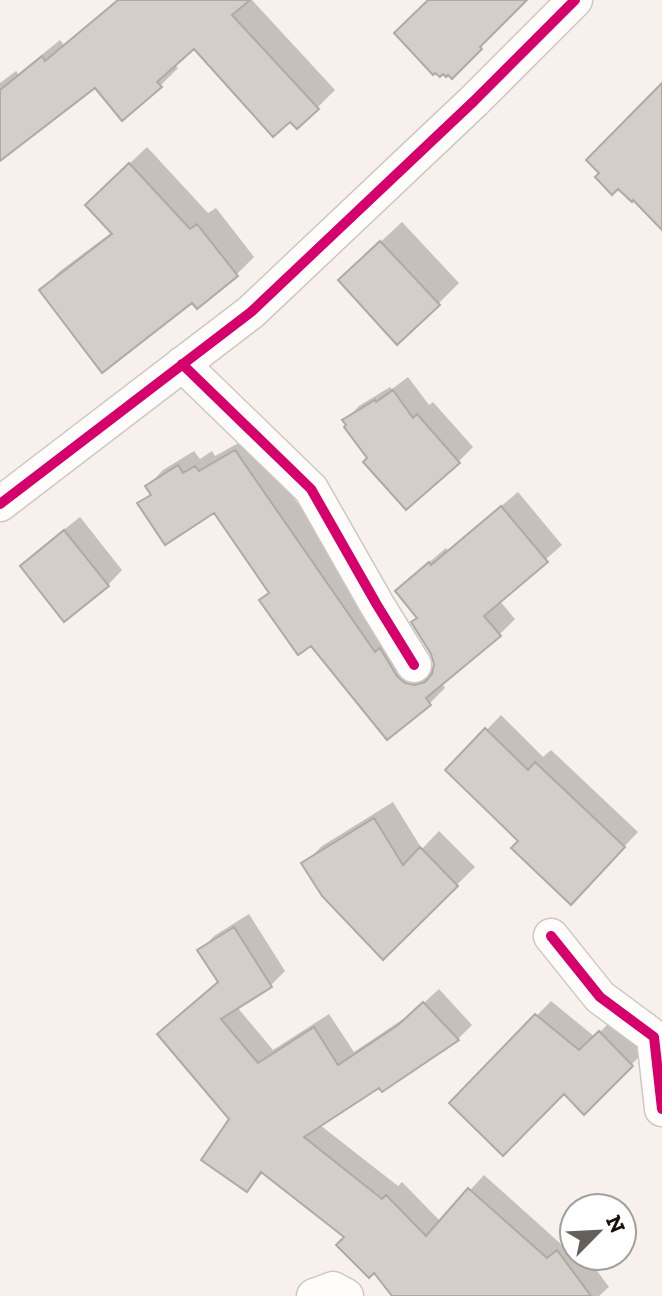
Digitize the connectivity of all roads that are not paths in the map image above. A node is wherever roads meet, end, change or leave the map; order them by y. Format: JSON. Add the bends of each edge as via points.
{"nodes":[{"id":1,"x":575,"y":0,"type":"edge"},
{"id":2,"x":182,"y":364,"type":"junction"},
{"id":3,"x":0,"y":504,"type":"edge"},
{"id":4,"x":414,"y":665,"type":"dead end"},
{"id":5,"x":551,"y":936,"type":"dead end"},
{"id":6,"x":662,"y":1109,"type":"edge"},
{"id":7,"x":314,"y":1296,"type":"edge"},
{"id":8,"x":346,"y":1296,"type":"edge"}],
"edges":[{"from":1,"to":2,"type":"street","via":[[251,312]]},
{"from":2,"to":3,"type":"street"},
{"from":2,"to":4,"type":"street","via":[[311,489]]},
{"from":5,"to":6,"type":"street","via":[[600,997],[654,1037]]},
{"from":7,"to":8,"type":"street","via":[[333,1289]]}]}
